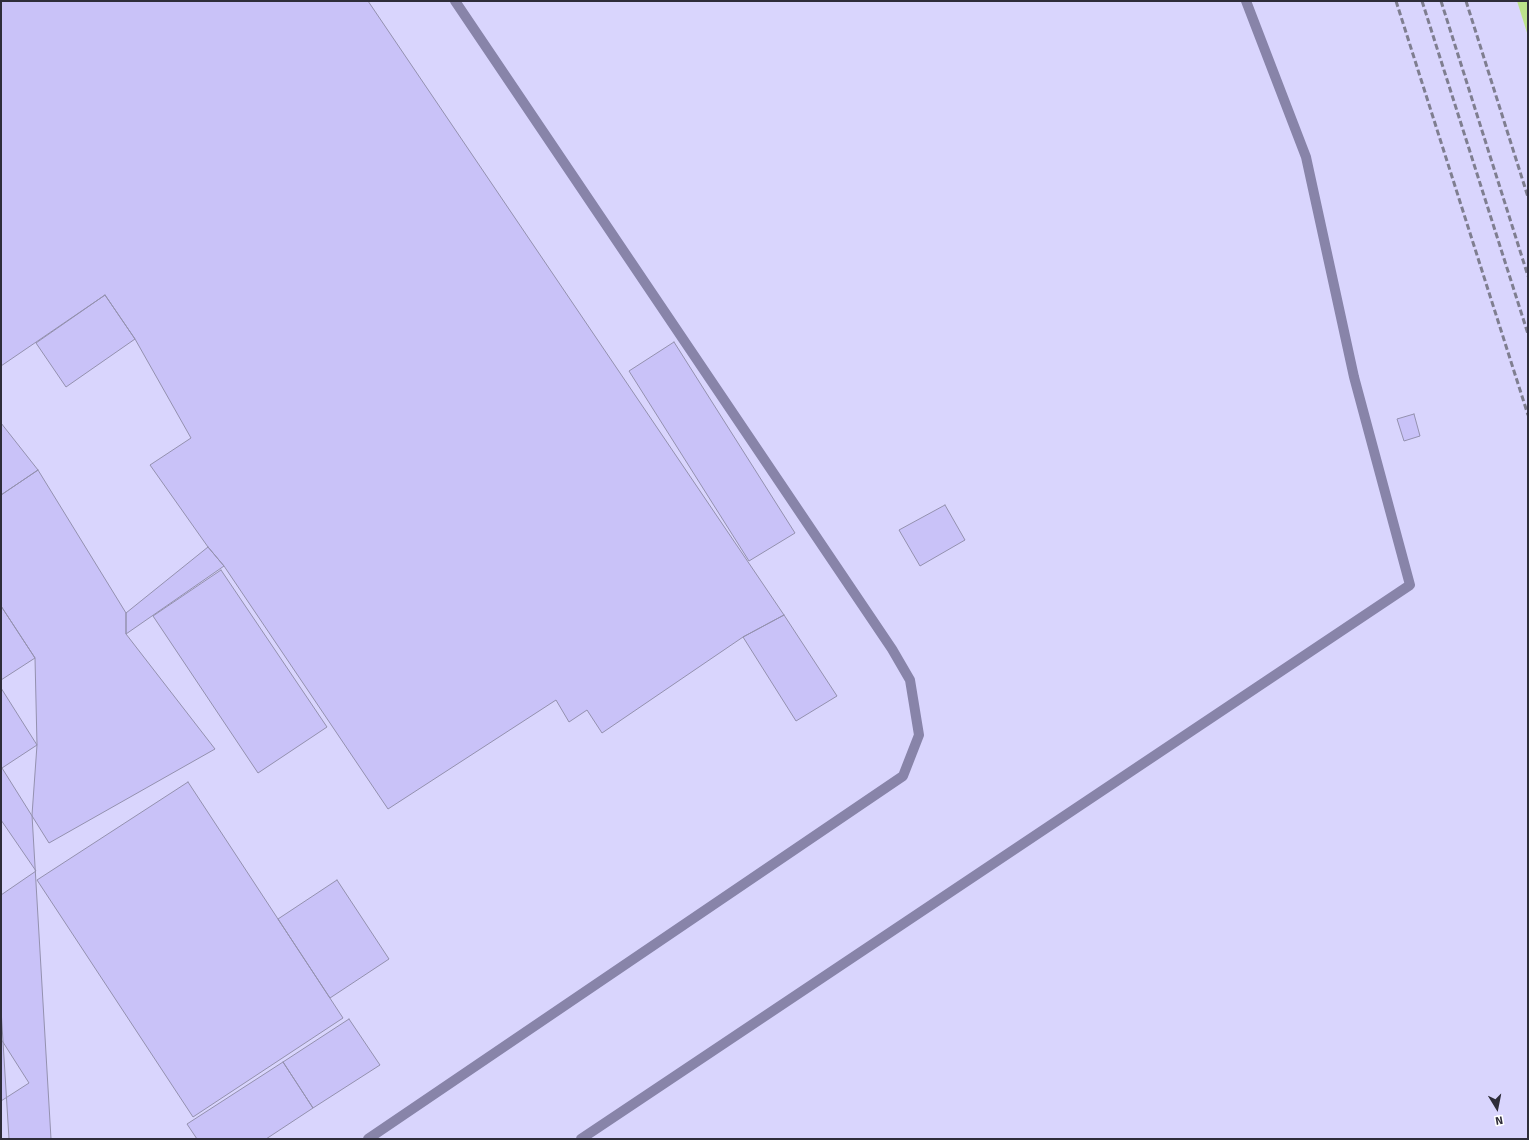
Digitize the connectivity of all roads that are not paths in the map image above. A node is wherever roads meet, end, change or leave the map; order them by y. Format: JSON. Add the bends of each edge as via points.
{"nodes":[{"id":1,"x":455,"y":1,"type":"edge"},
{"id":2,"x":1246,"y":1,"type":"edge"},
{"id":3,"x":368,"y":1139,"type":"edge"},
{"id":4,"x":581,"y":1139,"type":"edge"}],
"edges":[{"from":1,"to":3,"type":"lane","via":[[892,649],[910,680],[919,735],[903,776]]},
{"from":2,"to":4,"type":"lane","via":[[1306,157],[1354,377],[1410,585]]}]}
